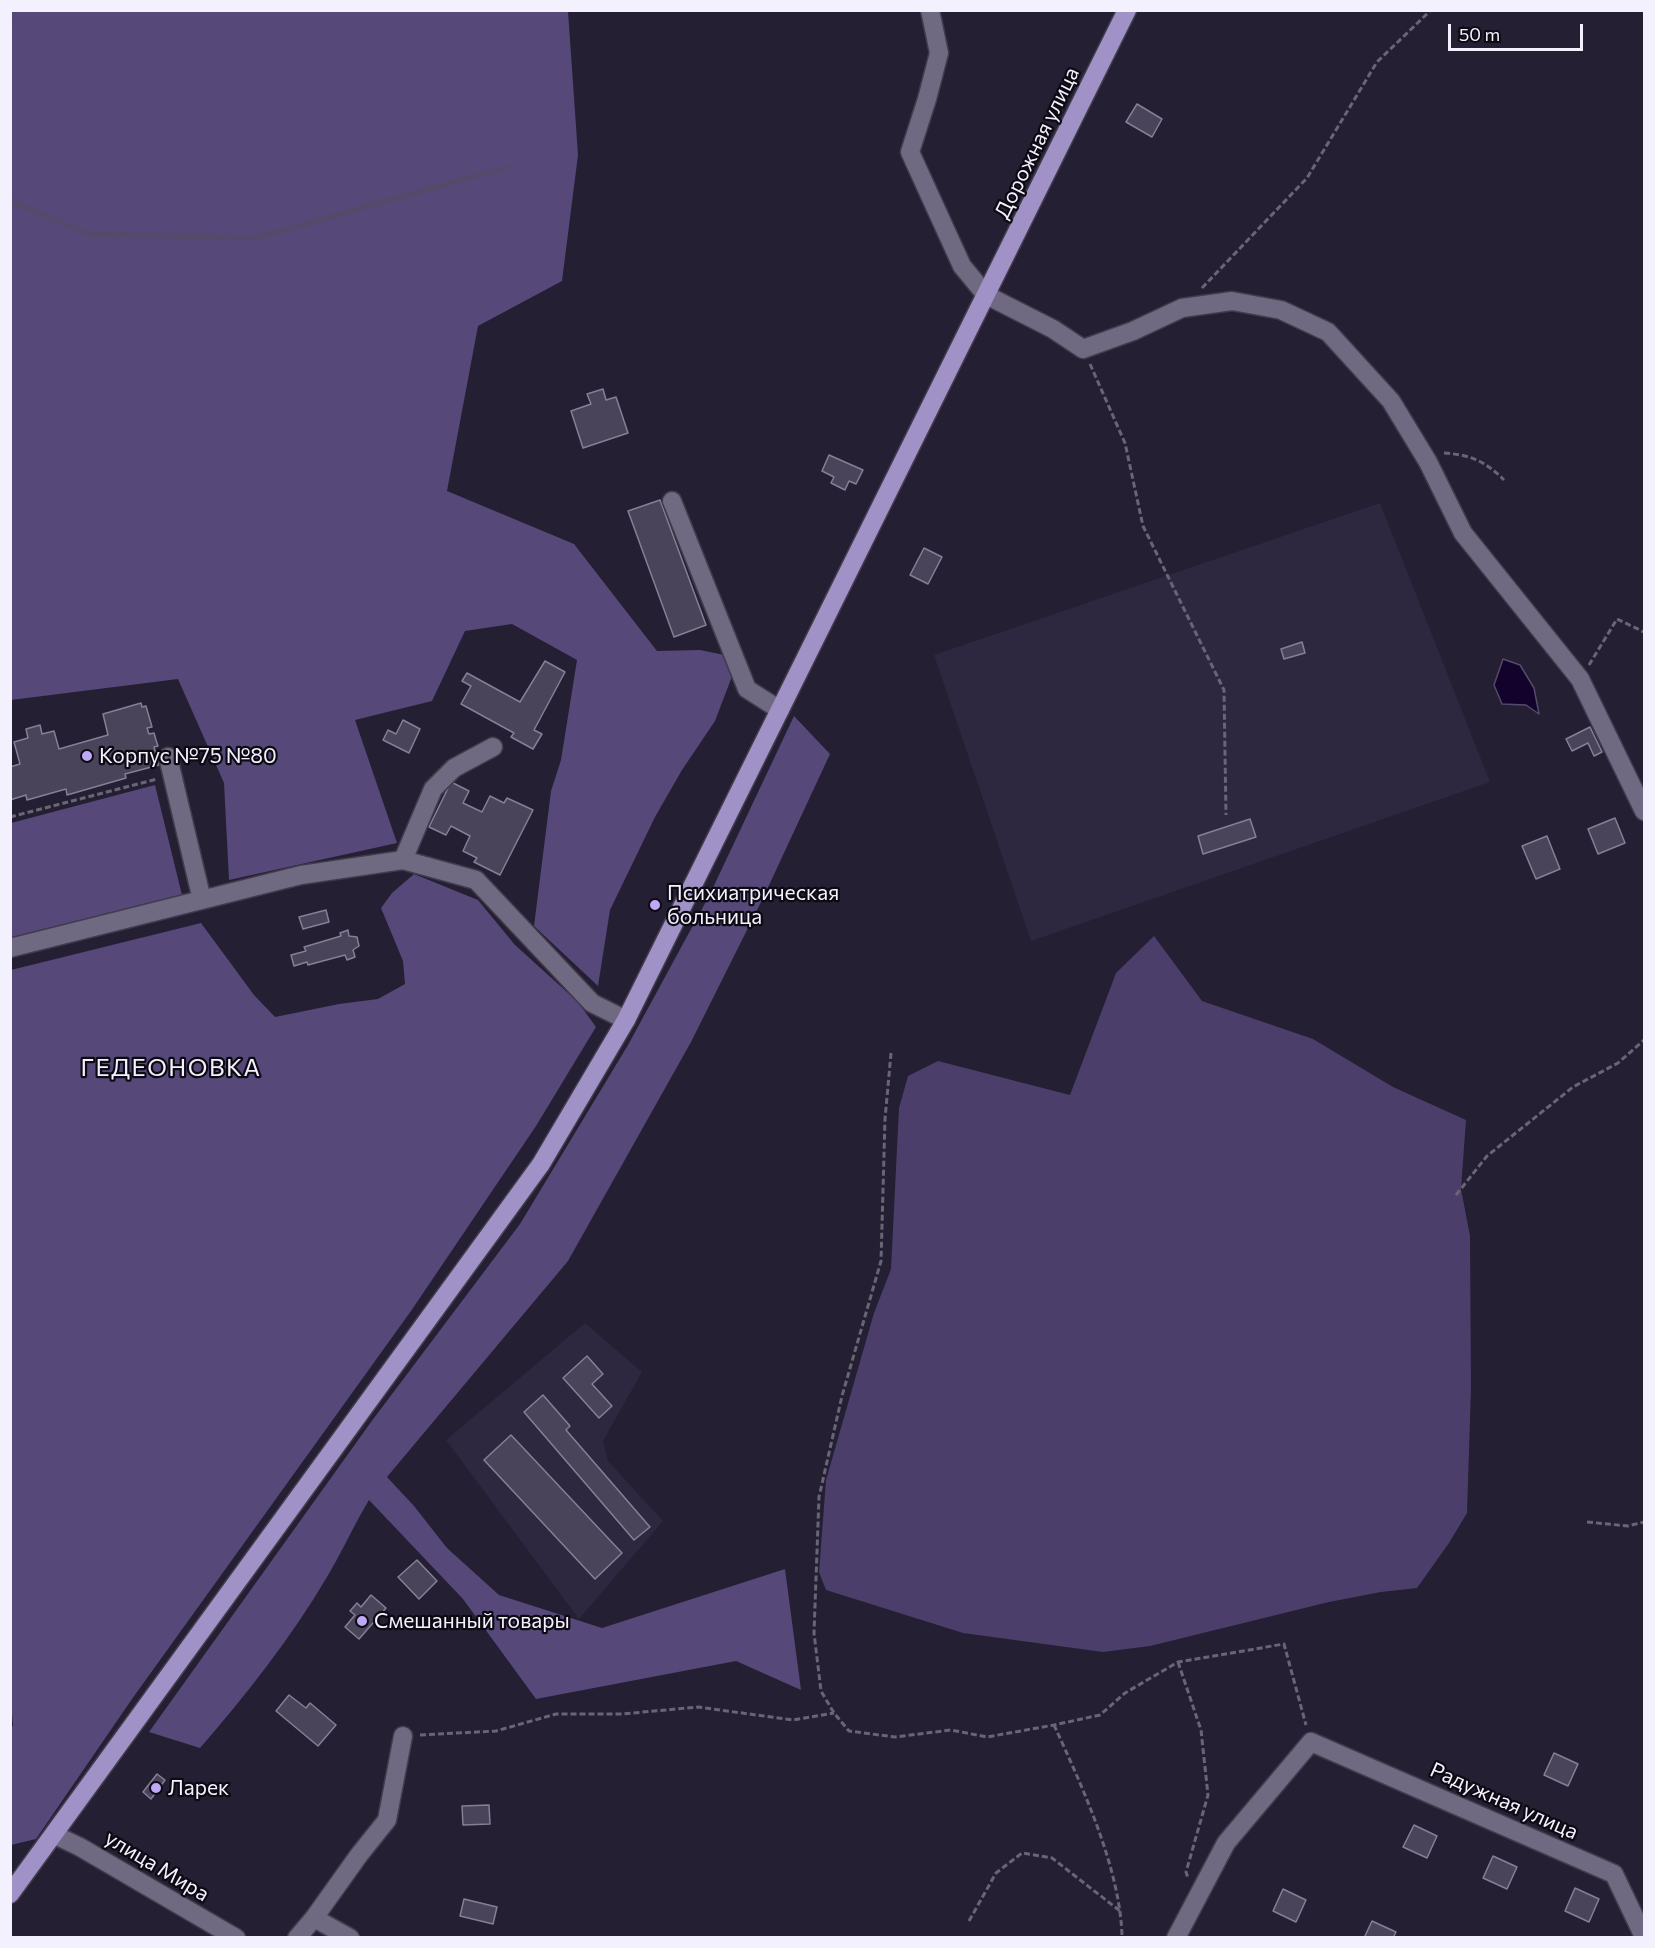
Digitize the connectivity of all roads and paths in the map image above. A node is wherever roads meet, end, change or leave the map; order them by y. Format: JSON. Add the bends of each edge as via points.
{"nodes":[{"id":1,"x":930,"y":10,"type":"edge"},
{"id":2,"x":1127,"y":10,"type":"edge"},
{"id":3,"x":1431,"y":10,"type":"edge"},
{"id":4,"x":986,"y":295,"type":"junction"},
{"id":5,"x":1182,"y":308,"type":"junction"},
{"id":6,"x":1083,"y":349,"type":"junction"},
{"id":7,"x":1422,"y":452,"type":"junction"},
{"id":8,"x":1504,"y":480,"type":"dead end"},
{"id":9,"x":672,"y":501,"type":"dead end"},
{"id":10,"x":1644,"y":632,"type":"edge"},
{"id":11,"x":1580,"y":679,"type":"junction"},
{"id":12,"x":780,"y":710,"type":"junction"},
{"id":13,"x":493,"y":747,"type":"dead end"},
{"id":14,"x":170,"y":766,"type":"joint"},
{"id":15,"x":1644,"y":811,"type":"edge"},
{"id":16,"x":1226,"y":815,"type":"dead end"},
{"id":17,"x":10,"y":817,"type":"edge"},
{"id":18,"x":403,"y":860,"type":"junction"},
{"id":19,"x":202,"y":900,"type":"junction"},
{"id":20,"x":10,"y":948,"type":"edge"},
{"id":21,"x":626,"y":1020,"type":"junction"},
{"id":22,"x":1644,"y":1040,"type":"edge"},
{"id":23,"x":891,"y":1053,"type":"dead end"},
{"id":24,"x":1456,"y":1195,"type":"dead end"},
{"id":25,"x":1587,"y":1522,"type":"dead end"},
{"id":26,"x":1644,"y":1522,"type":"edge"},
{"id":27,"x":1178,"y":1662,"type":"junction"},
{"id":28,"x":834,"y":1713,"type":"junction"},
{"id":29,"x":1054,"y":1725,"type":"junction"},
{"id":30,"x":403,"y":1736,"type":"joint"},
{"id":31,"x":1311,"y":1742,"type":"junction"},
{"id":32,"x":55,"y":1834,"type":"junction"},
{"id":33,"x":20,"y":1870,"type":"edge"},
{"id":34,"x":10,"y":1894,"type":"edge"},
{"id":35,"x":1194,"y":1902,"type":"junction"},
{"id":36,"x":1122,"y":1912,"type":"junction"},
{"id":37,"x":314,"y":1918,"type":"junction"},
{"id":38,"x":969,"y":1921,"type":"dead end"},
{"id":39,"x":1644,"y":1937,"type":"edge"},
{"id":40,"x":236,"y":1938,"type":"edge"},
{"id":41,"x":297,"y":1938,"type":"edge"},
{"id":42,"x":350,"y":1938,"type":"edge"},
{"id":43,"x":1122,"y":1938,"type":"edge"},
{"id":44,"x":1176,"y":1938,"type":"edge"}],
"edges":[{"from":1,"to":4,"type":"street","via":[[939,52],[910,152],[962,266]]},
{"from":2,"to":4,"type":"main road","name":"Дорожная улица"},
{"from":3,"to":5,"type":"path","via":[[1377,62],[1307,178]]},
{"from":4,"to":6,"type":"street"},
{"from":4,"to":12,"type":"main road","name":"Дорожная улица"},
{"from":5,"to":6,"type":"street","via":[[1132,332]]},
{"from":5,"to":7,"type":"street","via":[[1232,301],[1281,310],[1328,332],[1391,401]]},
{"from":6,"to":16,"type":"path","via":[[1125,443],[1143,525],[1224,690]]},
{"from":7,"to":8,"type":"path","via":[[1463,454],[1490,466]]},
{"from":7,"to":11,"type":"street","via":[[1463,533]]},
{"from":9,"to":12,"type":"street","via":[[747,689]]},
{"from":10,"to":11,"type":"path","via":[[1617,619]]},
{"from":11,"to":15,"type":"street"},
{"from":12,"to":21,"type":"main road","name":"Дорожная улица"},
{"from":13,"to":18,"type":"street","via":[[454,768],[433,789]]},
{"from":14,"to":17,"type":"path"},
{"from":14,"to":19,"type":"street"},
{"from":18,"to":19,"type":"street","via":[[301,875]]},
{"from":18,"to":21,"type":"street","via":[[476,880],[592,1003]]},
{"from":19,"to":20,"type":"street"},
{"from":21,"to":32,"type":"main road","name":"Дорожная улица","via":[[541,1164]]},
{"from":22,"to":24,"type":"path","via":[[1618,1063],[1573,1087],[1487,1155]]},
{"from":23,"to":28,"type":"path","via":[[881,1261],[842,1396],[819,1497],[813,1633],[821,1690]]},
{"from":25,"to":26,"type":"path","via":[[1628,1526]]},
{"from":27,"to":29,"type":"path","via":[[1125,1693],[1100,1715]]},
{"from":27,"to":31,"type":"path","via":[[1284,1644]]},
{"from":27,"to":35,"type":"path","via":[[1201,1730],[1208,1795],[1186,1872]]},
{"from":28,"to":29,"type":"path","via":[[849,1731],[896,1737],[951,1730],[987,1737]]},
{"from":28,"to":30,"type":"path","via":[[793,1720],[698,1707],[622,1714],[556,1714],[496,1731]]},
{"from":29,"to":36,"type":"path","via":[[1081,1784]]},
{"from":30,"to":37,"type":"street","via":[[387,1820]]},
{"from":31,"to":35,"type":"street","via":[[1227,1843]]},
{"from":31,"to":39,"type":"street","name":"Радужная улица","via":[[1614,1874]]},
{"from":32,"to":33,"type":"main road","name":"Дорожная улица"},
{"from":32,"to":40,"type":"street","name":"улица Мира"},
{"from":33,"to":34,"type":"main road","name":"Дорожная улица"},
{"from":35,"to":44,"type":"street"},
{"from":36,"to":38,"type":"path","via":[[1052,1858],[1022,1853],[996,1873]]},
{"from":36,"to":43,"type":"path"},
{"from":37,"to":41,"type":"street"},
{"from":37,"to":42,"type":"street"}]}
